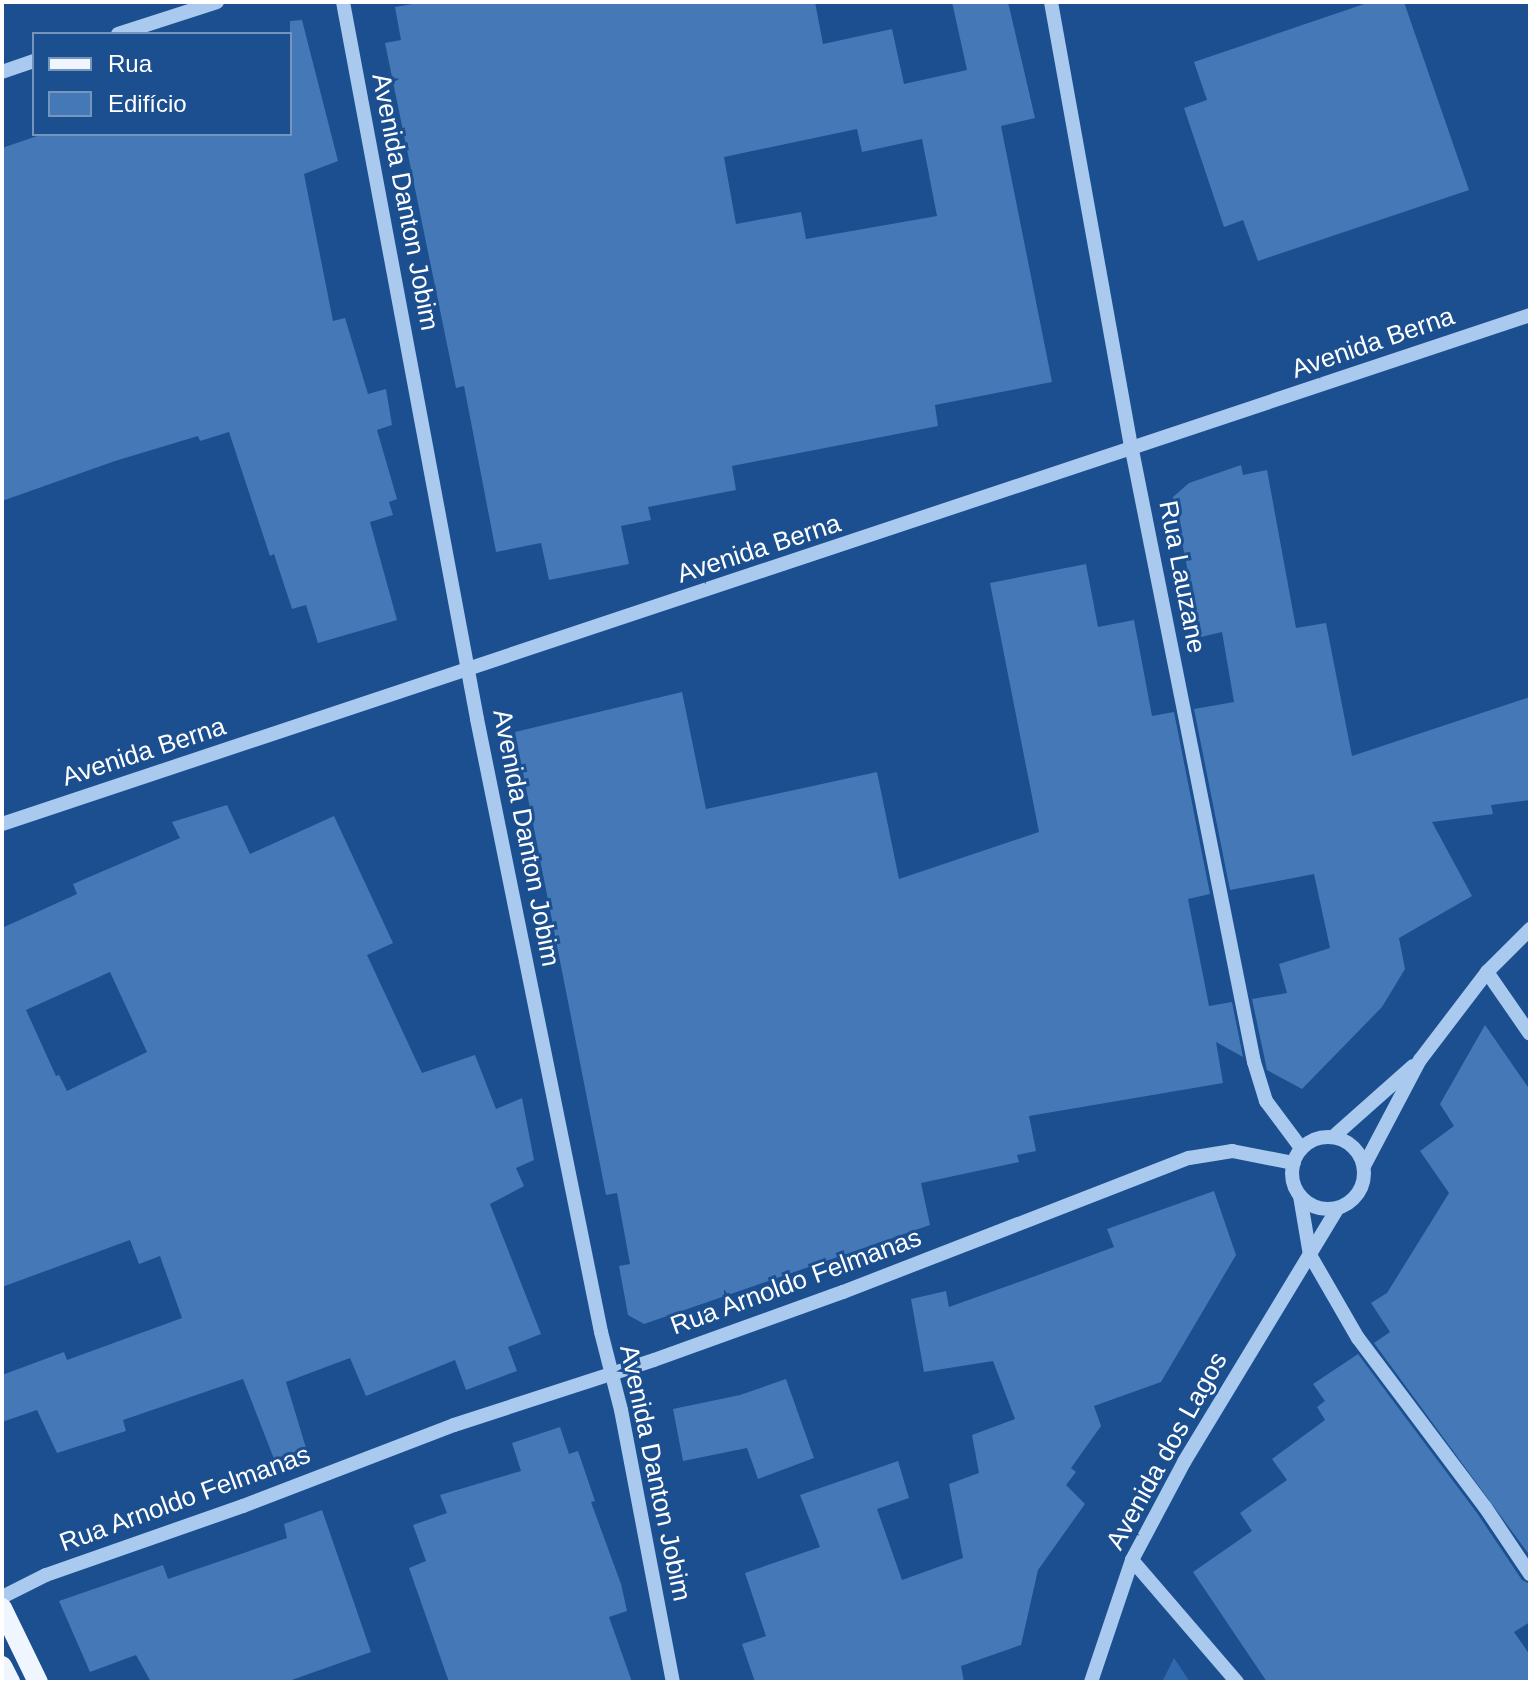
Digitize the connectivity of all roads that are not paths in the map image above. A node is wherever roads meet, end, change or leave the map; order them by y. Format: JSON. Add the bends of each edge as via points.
{"nodes":[{"id":1,"x":217,"y":2,"type":"edge"},
{"id":2,"x":343,"y":2,"type":"edge"},
{"id":3,"x":1051,"y":2,"type":"edge"},
{"id":4,"x":124,"y":32,"type":"edge"},
{"id":5,"x":32,"y":62,"type":"edge"},
{"id":6,"x":2,"y":72,"type":"edge"},
{"id":7,"x":1530,"y":315,"type":"edge"},
{"id":8,"x":1132,"y":450,"type":"junction"},
{"id":9,"x":468,"y":671,"type":"junction"},
{"id":10,"x":2,"y":824,"type":"edge"},
{"id":11,"x":1530,"y":929,"type":"edge"},
{"id":12,"x":1487,"y":972,"type":"junction"},
{"id":13,"x":1530,"y":1034,"type":"edge"},
{"id":14,"x":1420,"y":1060,"type":"junction"},
{"id":15,"x":1333,"y":1137,"type":"junction"},
{"id":16,"x":1301,"y":1148,"type":"junction"},
{"id":17,"x":1294,"y":1163,"type":"junction"},
{"id":18,"x":1364,"y":1166,"type":"junction"},
{"id":19,"x":1300,"y":1196,"type":"junction"},
{"id":20,"x":1338,"y":1208,"type":"junction"},
{"id":21,"x":1310,"y":1255,"type":"junction"},
{"id":22,"x":611,"y":1374,"type":"junction"},
{"id":23,"x":1132,"y":1560,"type":"junction"},
{"id":24,"x":1530,"y":1574,"type":"edge"},
{"id":25,"x":2,"y":1597,"type":"edge"},
{"id":26,"x":2,"y":1608,"type":"edge"},
{"id":27,"x":2,"y":1666,"type":"edge"},
{"id":28,"x":10,"y":1682,"type":"edge"},
{"id":29,"x":38,"y":1682,"type":"edge"},
{"id":30,"x":673,"y":1682,"type":"edge"},
{"id":31,"x":1091,"y":1682,"type":"edge"},
{"id":32,"x":1237,"y":1682,"type":"edge"}],
"edges":[{"from":1,"to":4,"type":"street"},
{"from":2,"to":9,"type":"street","name":"Avenida Danton Jobim"},
{"from":3,"to":8,"type":"street","name":"Rua Lauzane"},
{"from":5,"to":6,"type":"street"},
{"from":7,"to":8,"type":"street","name":"Avenida Berna"},
{"from":8,"to":9,"type":"street","name":"Avenida Berna"},
{"from":8,"to":16,"type":"street","name":"Rua Lauzane","via":[[1254,1062],[1266,1101]]},
{"from":9,"to":10,"type":"street","name":"Avenida Berna"},
{"from":9,"to":22,"type":"street","name":"Avenida Danton Jobim"},
{"from":11,"to":12,"type":"street"},
{"from":12,"to":13,"type":"street"},
{"from":12,"to":14,"type":"street"},
{"from":14,"to":15,"type":"street"},
{"from":14,"to":18,"type":"street"},
{"from":15,"to":16,"type":"street"},
{"from":15,"to":18,"type":"street","via":[[1353,1146]]},
{"from":16,"to":17,"type":"street"},
{"from":17,"to":19,"type":"street","via":[[1291,1176]]},
{"from":17,"to":22,"type":"street","name":"Rua Arnoldo Felmanas","via":[[1232,1151],[1189,1158],[843,1292]]},
{"from":18,"to":20,"type":"street","via":[[1363,1184],[1354,1199]]},
{"from":19,"to":20,"type":"street","via":[[1317,1208]]},
{"from":19,"to":21,"type":"street"},
{"from":20,"to":21,"type":"street","name":"Avenida dos Lagos"},
{"from":21,"to":23,"type":"street","name":"Avenida dos Lagos","via":[[1184,1462]]},
{"from":21,"to":24,"type":"street","via":[[1358,1338]]},
{"from":22,"to":25,"type":"street","name":"Rua Arnoldo Felmanas","via":[[454,1425],[46,1575]]},
{"from":22,"to":30,"type":"street","name":"Avenida Danton Jobim"},
{"from":23,"to":31,"type":"street","name":"Avenida dos Lagos"},
{"from":23,"to":32,"type":"street"},
{"from":26,"to":29,"type":"main road"},
{"from":27,"to":28,"type":"main road"}]}
